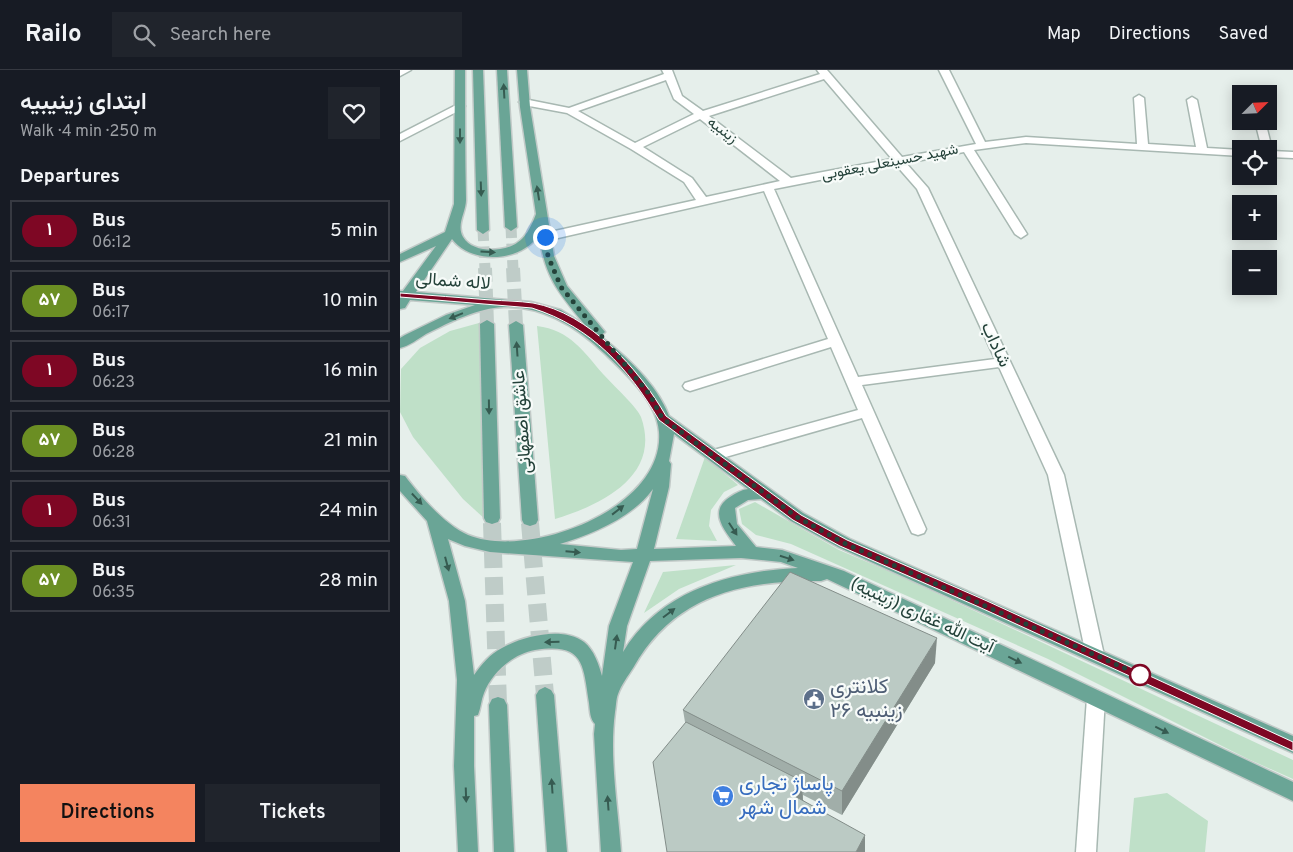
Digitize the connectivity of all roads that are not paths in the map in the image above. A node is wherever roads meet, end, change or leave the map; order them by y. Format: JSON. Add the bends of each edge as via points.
{"nodes":[{"id":1,"x":406,"y":70,"type":"edge"},
{"id":2,"x":460,"y":70,"type":"edge"},
{"id":3,"x":478,"y":70,"type":"edge"},
{"id":4,"x":502,"y":70,"type":"edge"},
{"id":5,"x":522,"y":70,"type":"edge"},
{"id":6,"x":944,"y":70,"type":"edge"},
{"id":7,"x":400,"y":73,"type":"edge"},
{"id":8,"x":668,"y":73,"type":"edge"},
{"id":9,"x":824,"y":73,"type":"edge"},
{"id":10,"x":1139,"y":98,"type":"dead end"},
{"id":11,"x":1192,"y":100,"type":"dead end"},
{"id":12,"x":524,"y":102,"type":"junction"},
{"id":13,"x":460,"y":106,"type":"junction"},
{"id":14,"x":570,"y":112,"type":"junction"},
{"id":15,"x":701,"y":115,"type":"junction"},
{"id":16,"x":400,"y":138,"type":"edge"},
{"id":17,"x":982,"y":146,"type":"junction"},
{"id":18,"x":635,"y":147,"type":"junction"},
{"id":19,"x":967,"y":148,"type":"junction"},
{"id":20,"x":1143,"y":148,"type":"junction"},
{"id":21,"x":1202,"y":151,"type":"junction"},
{"id":22,"x":1232,"y":153,"type":"edge"},
{"id":23,"x":1277,"y":154,"type":"edge"},
{"id":24,"x":1293,"y":155,"type":"edge"},
{"id":25,"x":900,"y":162,"type":"junction"},
{"id":26,"x":789,"y":182,"type":"junction"},
{"id":27,"x":768,"y":187,"type":"junction"},
{"id":28,"x":702,"y":202,"type":"junction"},
{"id":29,"x":541,"y":213,"type":"junction"},
{"id":30,"x":511,"y":227,"type":"tunnel mouth"},
{"id":31,"x":452,"y":229,"type":"junction"},
{"id":32,"x":482,"y":230,"type":"tunnel mouth"},
{"id":33,"x":1021,"y":234,"type":"dead end"},
{"id":34,"x":545,"y":237,"type":"junction"},
{"id":35,"x":400,"y":258,"type":"edge"},
{"id":36,"x":402,"y":299,"type":"edge"},
{"id":37,"x":502,"y":303,"type":"junction"},
{"id":38,"x":487,"y":324,"type":"tunnel mouth"},
{"id":39,"x":516,"y":325,"type":"tunnel mouth"},
{"id":40,"x":836,"y":341,"type":"junction"},
{"id":41,"x":400,"y":344,"type":"edge"},
{"id":42,"x":619,"y":358,"type":"junction"},
{"id":43,"x":1003,"y":362,"type":"junction"},
{"id":44,"x":853,"y":382,"type":"junction"},
{"id":45,"x":690,"y":386,"type":"dead end"},
{"id":46,"x":866,"y":412,"type":"junction"},
{"id":47,"x":662,"y":418,"type":"junction"},
{"id":48,"x":664,"y":453,"type":"junction"},
{"id":49,"x":715,"y":455,"type":"junction"},
{"id":50,"x":400,"y":480,"type":"edge"},
{"id":51,"x":764,"y":493,"type":"junction"},
{"id":52,"x":434,"y":517,"type":"junction"},
{"id":53,"x":492,"y":518,"type":"tunnel mouth"},
{"id":54,"x":530,"y":520,"type":"tunnel mouth"},
{"id":55,"x":918,"y":530,"type":"dead end"},
{"id":56,"x":525,"y":547,"type":"junction"},
{"id":57,"x":751,"y":553,"type":"junction"},
{"id":58,"x":644,"y":555,"type":"junction"},
{"id":59,"x":838,"y":576,"type":"junction"},
{"id":60,"x":1095,"y":655,"type":"junction"},
{"id":61,"x":609,"y":693,"type":"junction"},
{"id":62,"x":545,"y":695,"type":"tunnel mouth"},
{"id":63,"x":1096,"y":698,"type":"junction"},
{"id":64,"x":498,"y":705,"type":"tunnel mouth"},
{"id":65,"x":603,"y":734,"type":"junction"},
{"id":66,"x":1293,"y":746,"type":"edge"},
{"id":67,"x":464,"y":766,"type":"junction"},
{"id":68,"x":1293,"y":792,"type":"edge"},
{"id":69,"x":468,"y":852,"type":"edge"},
{"id":70,"x":504,"y":852,"type":"edge"},
{"id":71,"x":557,"y":852,"type":"edge"},
{"id":72,"x":611,"y":852,"type":"edge"},
{"id":73,"x":1086,"y":852,"type":"edge"}],
"edges":[{"from":1,"to":7,"type":"street"},
{"from":2,"to":13,"type":"main road"},
{"from":3,"to":32,"type":"main road","one_way":true},
{"from":30,"to":4,"type":"main road","one_way":true},
{"from":5,"to":12,"type":"main road"},
{"from":6,"to":17,"type":"street"},
{"from":8,"to":14,"type":"street"},
{"from":8,"to":15,"type":"street","name":"زینبیه","via":[[678,97]]},
{"from":9,"to":15,"type":"street"},
{"from":9,"to":25,"type":"street","name":"شاداب"},
{"from":10,"to":20,"type":"street"},
{"from":11,"to":21,"type":"street"},
{"from":12,"to":14,"type":"street"},
{"from":29,"to":12,"type":"main road","one_way":true},
{"from":13,"to":16,"type":"street"},
{"from":13,"to":31,"type":"main road","one_way":true,"via":[[460,204]]},
{"from":14,"to":18,"type":"street"},
{"from":15,"to":18,"type":"street"},
{"from":15,"to":26,"type":"street","name":"زینبیه"},
{"from":17,"to":19,"type":"street","name":"شهید حسینعلی یعقوبی"},
{"from":17,"to":20,"type":"street","name":"شهید حسینعلی یعقوبی","via":[[1026,140]]},
{"from":18,"to":28,"type":"street","via":[[688,180]]},
{"from":19,"to":25,"type":"street","name":"شهید حسینعلی یعقوبی"},
{"from":19,"to":33,"type":"street"},
{"from":20,"to":21,"type":"street","name":"شهید حسینعلی یعقوبی"},
{"from":21,"to":22,"type":"street","name":"شهید حسینعلی یعقوبی"},
{"from":23,"to":24,"type":"street"},
{"from":25,"to":26,"type":"street","name":"شهید حسینعلی یعقوبی"},
{"from":25,"to":43,"type":"street","name":"شاداب","via":[[922,188]]},
{"from":26,"to":27,"type":"street","name":"شهید حسینعلی یعقوبی"},
{"from":27,"to":28,"type":"street","name":"شهید حسینعلی یعقوبی"},
{"from":27,"to":40,"type":"street"},
{"from":28,"to":34,"type":"street","name":"شهید حسینعلی یعقوبی"},
{"from":31,"to":29,"type":"main road","one_way":true,"via":[[457,238],[475,251],[510,251],[527,242],[536,231]]},
{"from":29,"to":34,"type":"main road"},
{"from":31,"to":35,"type":"main road"},
{"from":31,"to":36,"type":"main road","via":[[433,260]]},
{"from":34,"to":42,"type":"main road","via":[[548,256],[561,287]]},
{"from":36,"to":37,"type":"main road","name":"لاله شمالی"},
{"from":37,"to":41,"type":"main road","one_way":true,"via":[[470,310]]},
{"from":37,"to":42,"type":"main road","name":"لاله شمالی","via":[[533,306],[555,313],[580,325]]},
{"from":38,"to":53,"type":"main road","name":"عاشق اصفهانی","one_way":true},
{"from":54,"to":39,"type":"main road","name":"عاشق اصفهانی","one_way":true},
{"from":40,"to":44,"type":"street"},
{"from":40,"to":45,"type":"street"},
{"from":42,"to":47,"type":"main road","via":[[650,395]]},
{"from":43,"to":44,"type":"street"},
{"from":43,"to":60,"type":"street","name":"شاداب","via":[[1056,475]]},
{"from":44,"to":46,"type":"street"},
{"from":46,"to":49,"type":"street"},
{"from":46,"to":55,"type":"street"},
{"from":47,"to":48,"type":"main road","via":[[667,429]]},
{"from":47,"to":49,"type":"main road","name":"آیت الله غفاری (زینبیه)"},
{"from":56,"to":48,"type":"main road","one_way":true,"via":[[570,535],[610,516],[643,490],[661,466]]},
{"from":48,"to":58,"type":"main road","via":[[661,488]]},
{"from":49,"to":51,"type":"main road","name":"آیت الله غفاری (زینبیه)"},
{"from":50,"to":52,"type":"main road","name":"آیت الله غفاری (زینبیه)","one_way":true},
{"from":51,"to":57,"type":"main road","one_way":true,"via":[[744,495],[727,506],[729,525]]},
{"from":51,"to":60,"type":"main road","name":"آیت الله غفاری (زینبیه)","via":[[797,517],[844,543]]},
{"from":52,"to":56,"type":"main road","name":"آیت الله غفاری (زینبیه)","via":[[456,536],[486,545]]},
{"from":52,"to":67,"type":"main road","one_way":true,"via":[[457,601],[466,680]]},
{"from":56,"to":58,"type":"main road","name":"آیت الله غفاری (زینبیه)","one_way":true,"via":[[621,556]]},
{"from":57,"to":58,"type":"main road","name":"آیت الله غفاری (زینبیه)"},
{"from":57,"to":59,"type":"main road","name":"آیت الله غفاری (زینبیه)","one_way":true,"via":[[782,556]]},
{"from":61,"to":58,"type":"main road","one_way":true,"via":[[618,626]]},
{"from":61,"to":59,"type":"main road","one_way":true,"via":[[645,634],[698,594],[767,576]]},
{"from":59,"to":63,"type":"main road","name":"آیت الله غفاری (زینبیه)","one_way":true},
{"from":60,"to":66,"type":"main road","name":"آیت الله غفاری (زینبیه)"},
{"from":61,"to":65,"type":"main road"},
{"from":71,"to":62,"type":"main road","one_way":true},
{"from":63,"to":68,"type":"main road","name":"آیت الله غفاری (زینبیه)","one_way":true},
{"from":63,"to":73,"type":"street"},
{"from":64,"to":70,"type":"main road"},
{"from":65,"to":67,"type":"main road","one_way":true,"via":[[592,669],[578,647],[560,641],[531,642],[514,648],[485,670],[472,698]]},
{"from":72,"to":65,"type":"main road","one_way":true},
{"from":67,"to":69,"type":"main road","one_way":true}]}
